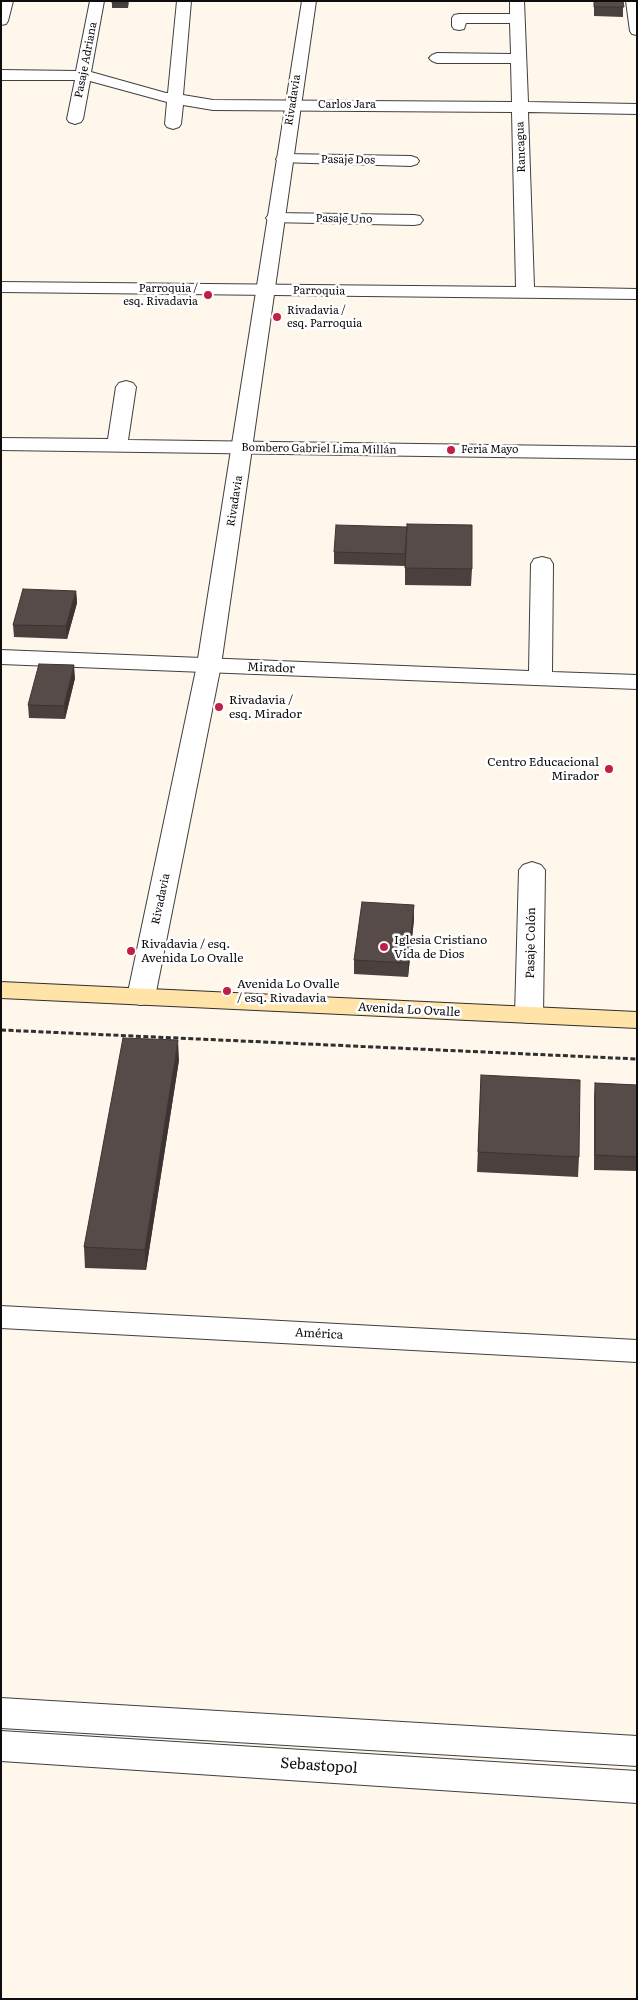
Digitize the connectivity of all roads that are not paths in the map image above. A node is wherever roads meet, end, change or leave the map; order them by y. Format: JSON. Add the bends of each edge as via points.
{"nodes":[{"id":1,"x":6,"y":1,"type":"edge"},
{"id":2,"x":97,"y":1,"type":"edge"},
{"id":3,"x":184,"y":1,"type":"edge"},
{"id":4,"x":309,"y":1,"type":"edge"},
{"id":5,"x":517,"y":1,"type":"edge"},
{"id":6,"x":633,"y":1,"type":"edge"},
{"id":7,"x":517,"y":19,"type":"junction"},
{"id":8,"x":1,"y":21,"type":"edge"},
{"id":9,"x":458,"y":26,"type":"dead end"},
{"id":10,"x":637,"y":31,"type":"edge"},
{"id":11,"x":437,"y":58,"type":"dead end"},
{"id":12,"x":518,"y":60,"type":"junction"},
{"id":13,"x":1,"y":75,"type":"edge"},
{"id":14,"x":83,"y":75,"type":"junction"},
{"id":15,"x":175,"y":100,"type":"junction"},
{"id":16,"x":293,"y":105,"type":"junction"},
{"id":17,"x":520,"y":107,"type":"junction"},
{"id":18,"x":637,"y":108,"type":"edge"},
{"id":19,"x":75,"y":119,"type":"dead end"},
{"id":20,"x":173,"y":124,"type":"dead end"},
{"id":21,"x":284,"y":159,"type":"junction"},
{"id":22,"x":411,"y":161,"type":"dead end"},
{"id":23,"x":274,"y":218,"type":"junction"},
{"id":24,"x":414,"y":220,"type":"dead end"},
{"id":25,"x":1,"y":287,"type":"edge"},
{"id":26,"x":264,"y":290,"type":"junction"},
{"id":27,"x":525,"y":293,"type":"junction"},
{"id":28,"x":637,"y":294,"type":"edge"},
{"id":29,"x":126,"y":388,"type":"dead end"},
{"id":30,"x":1,"y":444,"type":"edge"},
{"id":31,"x":117,"y":446,"type":"junction"},
{"id":32,"x":243,"y":448,"type":"junction"},
{"id":33,"x":637,"y":453,"type":"edge"},
{"id":34,"x":542,"y":564,"type":"dead end"},
{"id":35,"x":1,"y":658,"type":"edge"},
{"id":36,"x":209,"y":665,"type":"junction"},
{"id":37,"x":540,"y":678,"type":"junction"},
{"id":38,"x":637,"y":682,"type":"edge"},
{"id":39,"x":532,"y":870,"type":"dead end"},
{"id":40,"x":1,"y":990,"type":"edge"},
{"id":41,"x":140,"y":997,"type":"junction"},
{"id":42,"x":529,"y":1015,"type":"junction"},
{"id":43,"x":637,"y":1020,"type":"edge"},
{"id":44,"x":1,"y":1317,"type":"edge"},
{"id":45,"x":637,"y":1351,"type":"edge"},
{"id":46,"x":1,"y":1713,"type":"edge"},
{"id":47,"x":1,"y":1746,"type":"edge"},
{"id":48,"x":637,"y":1751,"type":"edge"},
{"id":49,"x":637,"y":1787,"type":"edge"}],
"edges":[{"from":1,"to":8,"type":"street"},
{"from":2,"to":14,"type":"street","name":"Pasaje Adriana"},
{"from":3,"to":15,"type":"street"},
{"from":4,"to":16,"type":"street","name":"Rivadavia"},
{"from":5,"to":7,"type":"street","name":"Rancagua"},
{"from":6,"to":10,"type":"street"},
{"from":7,"to":9,"type":"street","via":[[459,18]]},
{"from":7,"to":12,"type":"street","name":"Rancagua"},
{"from":11,"to":12,"type":"street"},
{"from":12,"to":17,"type":"street","name":"Rancagua"},
{"from":13,"to":14,"type":"street","name":"Carlos Jara"},
{"from":14,"to":15,"type":"street","name":"Carlos Jara","via":[[115,81]]},
{"from":14,"to":19,"type":"street","name":"Pasaje Adriana"},
{"from":15,"to":16,"type":"street","name":"Carlos Jara","via":[[227,106]]},
{"from":15,"to":20,"type":"street"},
{"from":16,"to":17,"type":"street","name":"Carlos Jara"},
{"from":16,"to":21,"type":"street","name":"Rivadavia"},
{"from":17,"to":18,"type":"street","name":"Carlos Jara"},
{"from":17,"to":27,"type":"street","name":"Rancagua"},
{"from":21,"to":22,"type":"street","name":"Pasaje Dos"},
{"from":21,"to":23,"type":"street","name":"Rivadavia"},
{"from":23,"to":24,"type":"street","name":"Pasaje Uno"},
{"from":23,"to":26,"type":"street","name":"Rivadavia"},
{"from":25,"to":26,"type":"street","name":"Parroquia"},
{"from":26,"to":27,"type":"street","name":"Parroquia"},
{"from":26,"to":32,"type":"street","name":"Rivadavia"},
{"from":27,"to":28,"type":"street","name":"Parroquia"},
{"from":29,"to":31,"type":"street"},
{"from":30,"to":31,"type":"street","name":"Bombero Gabriel Lima Millán"},
{"from":31,"to":32,"type":"street","name":"Bombero Gabriel Lima Millán"},
{"from":32,"to":33,"type":"street","name":"Bombero Gabriel Lima Millán"},
{"from":32,"to":36,"type":"street","name":"Rivadavia"},
{"from":34,"to":37,"type":"street"},
{"from":35,"to":36,"type":"street","name":"Mirador"},
{"from":36,"to":37,"type":"street","name":"Mirador"},
{"from":36,"to":41,"type":"street","name":"Rivadavia"},
{"from":37,"to":38,"type":"street","name":"Mirador"},
{"from":39,"to":42,"type":"street","name":"Pasaje Colón"},
{"from":40,"to":41,"type":"main road","name":"Avenida Lo Ovalle"},
{"from":41,"to":42,"type":"main road","name":"Avenida Lo Ovalle"},
{"from":42,"to":43,"type":"main road","name":"Avenida Lo Ovalle"},
{"from":44,"to":45,"type":"street","name":"América"},
{"from":46,"to":48,"type":"street"},
{"from":47,"to":49,"type":"street","name":"Sebastopol"}]}
